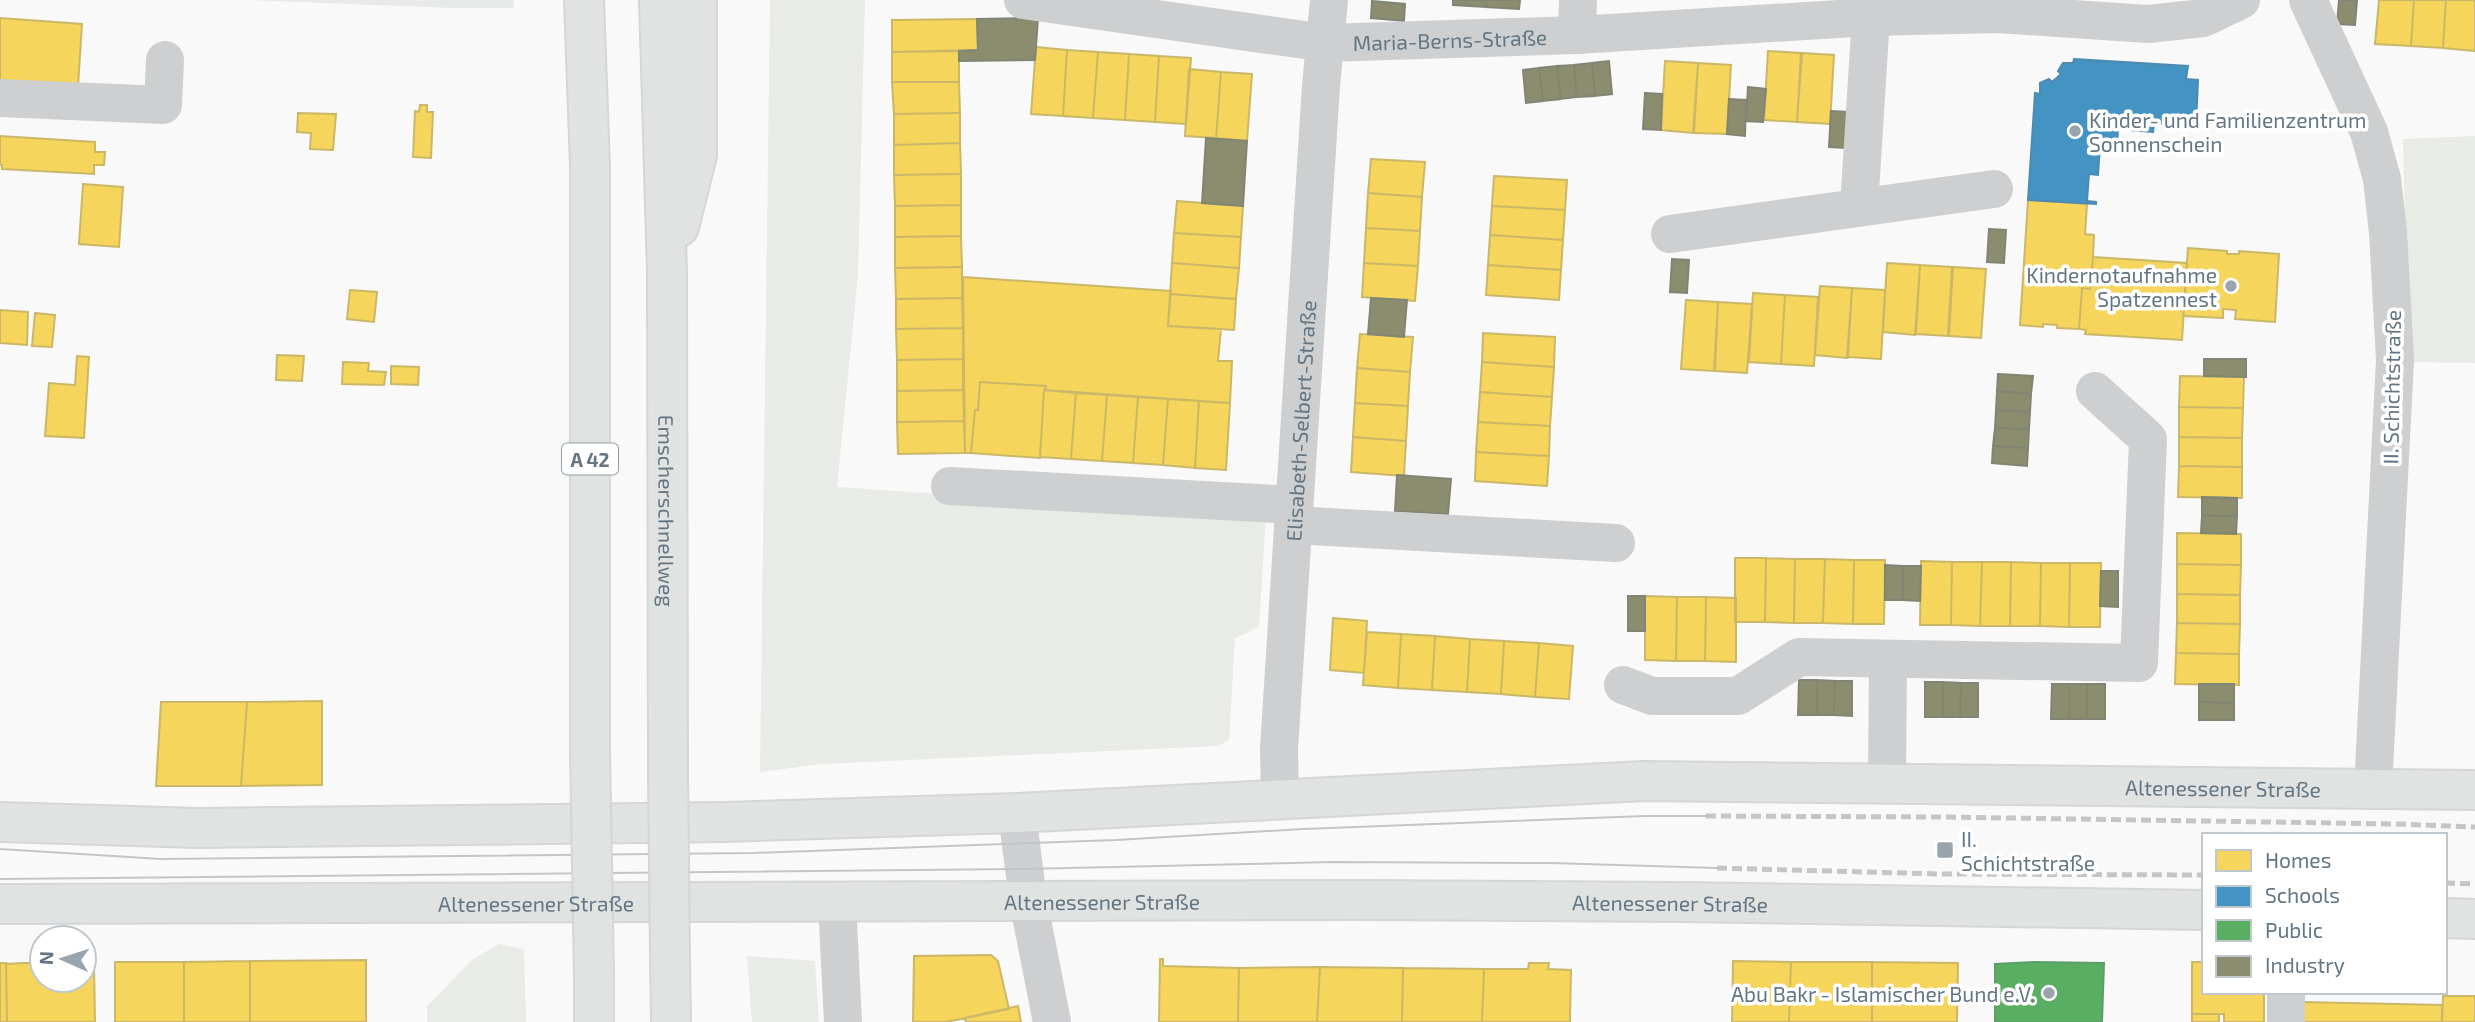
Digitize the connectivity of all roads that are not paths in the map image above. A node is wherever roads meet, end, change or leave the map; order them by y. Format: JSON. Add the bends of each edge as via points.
{"nodes":[{"id":1,"x":584,"y":0,"type":"edge"},
{"id":2,"x":659,"y":0,"type":"edge"},
{"id":3,"x":697,"y":0,"type":"edge"},
{"id":4,"x":1023,"y":0,"type":"edge"},
{"id":5,"x":1329,"y":0,"type":"edge"},
{"id":6,"x":2241,"y":0,"type":"edge"},
{"id":7,"x":2308,"y":0,"type":"edge"},
{"id":8,"x":1998,"y":7,"type":"edge"},
{"id":9,"x":1779,"y":12,"type":"edge"},
{"id":10,"x":1871,"y":17,"type":"junction"},
{"id":11,"x":1578,"y":18,"type":"edge"},
{"id":12,"x":1325,"y":43,"type":"junction"},
{"id":13,"x":164,"y":60,"type":"dead end"},
{"id":14,"x":0,"y":98,"type":"edge"},
{"id":15,"x":1994,"y":189,"type":"dead end"},
{"id":16,"x":1859,"y":207,"type":"junction"},
{"id":17,"x":1670,"y":234,"type":"dead end"},
{"id":18,"x":667,"y":273,"type":"junction"},
{"id":19,"x":2095,"y":391,"type":"dead end"},
{"id":20,"x":950,"y":486,"type":"dead end"},
{"id":21,"x":1294,"y":515,"type":"junction"},
{"id":22,"x":1616,"y":543,"type":"dead end"},
{"id":23,"x":1888,"y":659,"type":"junction"},
{"id":24,"x":1623,"y":685,"type":"dead end"},
{"id":25,"x":1886,"y":783,"type":"junction"},
{"id":26,"x":2373,"y":789,"type":"junction"},
{"id":27,"x":2475,"y":790,"type":"edge"},
{"id":28,"x":1280,"y":800,"type":"junction"},
{"id":29,"x":1017,"y":813,"type":"junction"},
{"id":30,"x":0,"y":822,"type":"edge"},
{"id":31,"x":1028,"y":900,"type":"junction"},
{"id":32,"x":837,"y":902,"type":"junction"},
{"id":33,"x":0,"y":904,"type":"edge"},
{"id":34,"x":2202,"y":910,"type":"edge"},
{"id":35,"x":2447,"y":918,"type":"edge"},
{"id":36,"x":2475,"y":919,"type":"edge"},
{"id":37,"x":2287,"y":994,"type":"edge"},
{"id":38,"x":594,"y":1022,"type":"edge"},
{"id":39,"x":671,"y":1022,"type":"edge"},
{"id":40,"x":843,"y":1022,"type":"edge"},
{"id":41,"x":1052,"y":1022,"type":"edge"},
{"id":42,"x":2286,"y":1022,"type":"edge"}],
"edges":[{"from":1,"to":38,"type":"main road","number":"A 42","bridge":true,"via":[[590,167]]},
{"from":2,"to":18,"type":"main road","name":"Emscherschnellweg"},
{"from":3,"to":18,"type":"main road","via":[[697,155]]},
{"from":4,"to":12,"type":"street"},
{"from":5,"to":12,"type":"street","name":"Elisabeth-Selbert-Straße"},
{"from":6,"to":8,"type":"street","name":"Maria-Berns-Straße","via":[[2203,18],[2148,24]]},
{"from":7,"to":26,"type":"street","name":"II. Schichtstraße","via":[[2370,132],[2388,232],[2395,360]]},
{"from":8,"to":10,"type":"street","name":"Maria-Berns-Straße"},
{"from":9,"to":10,"type":"street","name":"Maria-Berns-Straße"},
{"from":9,"to":11,"type":"street","name":"Maria-Berns-Straße"},
{"from":10,"to":16,"type":"street"},
{"from":11,"to":12,"type":"street","name":"Maria-Berns-Straße"},
{"from":12,"to":21,"type":"street","name":"Elisabeth-Selbert-Straße"},
{"from":13,"to":14,"type":"street","via":[[163,105]]},
{"from":15,"to":16,"type":"street"},
{"from":16,"to":17,"type":"street"},
{"from":18,"to":39,"type":"main road","name":"Emscherschnellweg","bridge":true},
{"from":19,"to":23,"type":"street","via":[[2148,439],[2139,663]]},
{"from":20,"to":21,"type":"street"},
{"from":21,"to":22,"type":"street"},
{"from":21,"to":28,"type":"street","name":"Elisabeth-Selbert-Straße","via":[[1279,749]]},
{"from":23,"to":24,"type":"street","via":[[1799,657],[1738,696],[1652,696]]},
{"from":23,"to":25,"type":"street"},
{"from":25,"to":26,"type":"main road","name":"Altenessener Straße"},
{"from":25,"to":28,"type":"main road","name":"Altenessener Straße","via":[[1644,781]]},
{"from":26,"to":27,"type":"main road","name":"Altenessener Straße"},
{"from":28,"to":29,"type":"main road","name":"Altenessener Straße"},
{"from":29,"to":30,"type":"main road","name":"Altenessener Straße","via":[[725,822],[198,828]]},
{"from":29,"to":31,"type":"street"},
{"from":31,"to":32,"type":"main road","name":"Altenessener Straße"},
{"from":31,"to":34,"type":"main road","name":"Altenessener Straße"},
{"from":31,"to":41,"type":"street"},
{"from":32,"to":33,"type":"main road","name":"Altenessener Straße"},
{"from":32,"to":40,"type":"street"},
{"from":35,"to":36,"type":"main road"},
{"from":37,"to":42,"type":"street"}]}
